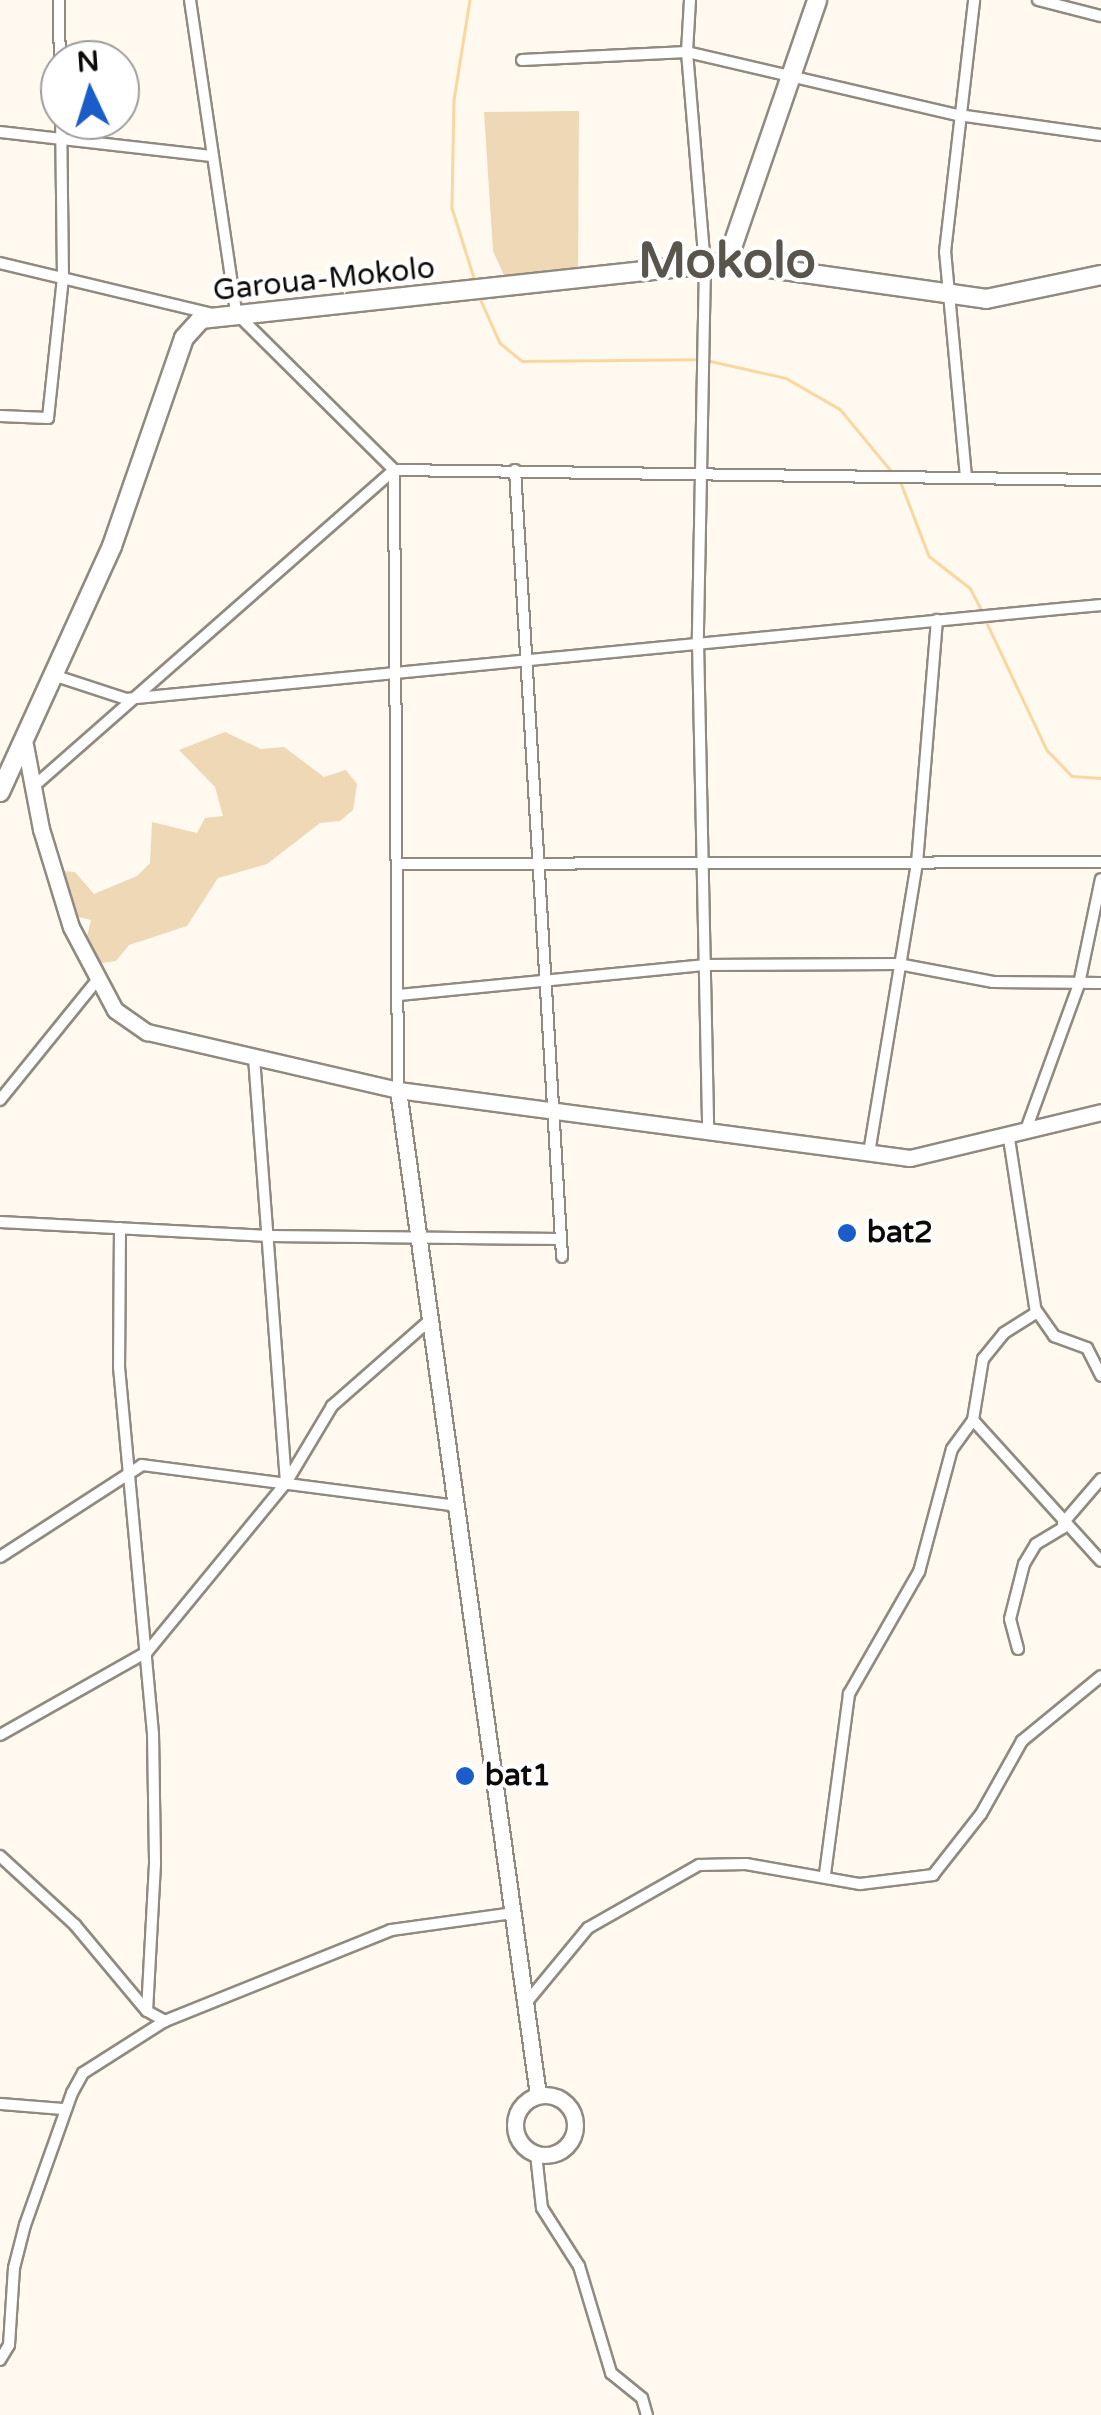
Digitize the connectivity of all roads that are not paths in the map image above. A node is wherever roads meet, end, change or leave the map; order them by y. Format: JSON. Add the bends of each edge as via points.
{"nodes":[{"id":1,"x":59,"y":0,"type":"edge"},
{"id":2,"x":190,"y":0,"type":"edge"},
{"id":3,"x":690,"y":0,"type":"edge"},
{"id":4,"x":817,"y":0,"type":"edge"},
{"id":5,"x":974,"y":0,"type":"edge"},
{"id":6,"x":1038,"y":0,"type":"edge"},
{"id":7,"x":1101,"y":16,"type":"edge"},
{"id":8,"x":60,"y":40,"type":"edge"},
{"id":9,"x":687,"y":52,"type":"junction"},
{"id":10,"x":522,"y":60,"type":"dead end"},
{"id":11,"x":794,"y":76,"type":"junction"},
{"id":12,"x":958,"y":115,"type":"junction"},
{"id":13,"x":0,"y":132,"type":"edge"},
{"id":14,"x":1101,"y":135,"type":"edge"},
{"id":15,"x":40,"y":137,"type":"edge"},
{"id":16,"x":61,"y":140,"type":"edge"},
{"id":17,"x":70,"y":140,"type":"edge"},
{"id":18,"x":212,"y":156,"type":"junction"},
{"id":19,"x":727,"y":262,"type":"junction"},
{"id":20,"x":0,"y":263,"type":"edge"},
{"id":21,"x":705,"y":265,"type":"junction"},
{"id":22,"x":1101,"y":275,"type":"edge"},
{"id":23,"x":64,"y":277,"type":"junction"},
{"id":24,"x":947,"y":294,"type":"junction"},
{"id":25,"x":236,"y":313,"type":"junction"},
{"id":26,"x":213,"y":315,"type":"junction"},
{"id":27,"x":0,"y":416,"type":"edge"},
{"id":28,"x":394,"y":470,"type":"junction"},
{"id":29,"x":515,"y":470,"type":"junction"},
{"id":30,"x":701,"y":474,"type":"junction"},
{"id":31,"x":966,"y":478,"type":"junction"},
{"id":32,"x":1101,"y":480,"type":"edge"},
{"id":33,"x":1101,"y":605,"type":"edge"},
{"id":34,"x":937,"y":620,"type":"junction"},
{"id":35,"x":698,"y":642,"type":"junction"},
{"id":36,"x":526,"y":658,"type":"junction"},
{"id":37,"x":398,"y":669,"type":"junction"},
{"id":38,"x":56,"y":676,"type":"junction"},
{"id":39,"x":126,"y":699,"type":"junction"},
{"id":40,"x":26,"y":745,"type":"junction"},
{"id":41,"x":33,"y":787,"type":"junction"},
{"id":42,"x":0,"y":792,"type":"edge"},
{"id":43,"x":1101,"y":862,"type":"edge"},
{"id":44,"x":702,"y":863,"type":"junction"},
{"id":45,"x":916,"y":863,"type":"junction"},
{"id":46,"x":400,"y":864,"type":"junction"},
{"id":47,"x":538,"y":864,"type":"junction"},
{"id":48,"x":1101,"y":880,"type":"edge"},
{"id":49,"x":898,"y":964,"type":"junction"},
{"id":50,"x":704,"y":965,"type":"junction"},
{"id":51,"x":545,"y":978,"type":"junction"},
{"id":52,"x":98,"y":980,"type":"junction"},
{"id":53,"x":1101,"y":983,"type":"edge"},
{"id":54,"x":1079,"y":984,"type":"junction"},
{"id":55,"x":399,"y":995,"type":"junction"},
{"id":56,"x":254,"y":1057,"type":"junction"},
{"id":57,"x":398,"y":1090,"type":"junction"},
{"id":58,"x":0,"y":1100,"type":"edge"},
{"id":59,"x":552,"y":1109,"type":"junction"},
{"id":60,"x":1101,"y":1112,"type":"edge"},
{"id":61,"x":1028,"y":1127,"type":"junction"},
{"id":62,"x":708,"y":1128,"type":"junction"},
{"id":63,"x":1008,"y":1133,"type":"junction"},
{"id":64,"x":868,"y":1154,"type":"junction"},
{"id":65,"x":0,"y":1222,"type":"edge"},
{"id":66,"x":120,"y":1228,"type":"junction"},
{"id":67,"x":268,"y":1236,"type":"junction"},
{"id":68,"x":420,"y":1238,"type":"junction"},
{"id":69,"x":560,"y":1239,"type":"junction"},
{"id":70,"x":562,"y":1258,"type":"dead end"},
{"id":71,"x":1036,"y":1310,"type":"junction"},
{"id":72,"x":430,"y":1320,"type":"junction"},
{"id":73,"x":1101,"y":1376,"type":"edge"},
{"id":74,"x":973,"y":1420,"type":"junction"},
{"id":75,"x":129,"y":1477,"type":"junction"},
{"id":76,"x":1101,"y":1479,"type":"edge"},
{"id":77,"x":286,"y":1483,"type":"junction"},
{"id":78,"x":457,"y":1506,"type":"junction"},
{"id":79,"x":1065,"y":1524,"type":"junction"},
{"id":80,"x":0,"y":1558,"type":"edge"},
{"id":81,"x":1101,"y":1561,"type":"edge"},
{"id":82,"x":1018,"y":1650,"type":"dead end"},
{"id":83,"x":147,"y":1652,"type":"junction"},
{"id":84,"x":1101,"y":1676,"type":"edge"},
{"id":85,"x":0,"y":1735,"type":"edge"},
{"id":86,"x":0,"y":1856,"type":"edge"},
{"id":87,"x":825,"y":1874,"type":"junction"},
{"id":88,"x":513,"y":1913,"type":"junction"},
{"id":89,"x":525,"y":2004,"type":"junction"},
{"id":90,"x":147,"y":2011,"type":"junction"},
{"id":91,"x":165,"y":2022,"type":"junction"},
{"id":92,"x":538,"y":2095,"type":"junction"},
{"id":93,"x":0,"y":2104,"type":"edge"},
{"id":94,"x":64,"y":2109,"type":"junction"},
{"id":95,"x":536,"y":2154,"type":"junction"},
{"id":96,"x":0,"y":2360,"type":"edge"},
{"id":97,"x":648,"y":2415,"type":"edge"}],
"edges":[{"from":1,"to":8,"type":"street"},
{"from":2,"to":18,"type":"street"},
{"from":3,"to":9,"type":"street"},
{"from":4,"to":11,"type":"main road"},
{"from":5,"to":12,"type":"street"},
{"from":6,"to":7,"type":"street"},
{"from":9,"to":10,"type":"street"},
{"from":9,"to":11,"type":"street"},
{"from":9,"to":21,"type":"street"},
{"from":11,"to":12,"type":"street"},
{"from":11,"to":19,"type":"main road"},
{"from":12,"to":14,"type":"street"},
{"from":12,"to":24,"type":"street"},
{"from":13,"to":15,"type":"street"},
{"from":16,"to":23,"type":"street"},
{"from":17,"to":18,"type":"street"},
{"from":18,"to":25,"type":"street"},
{"from":19,"to":21,"type":"main road","name":"Garoua-Mokolo"},
{"from":19,"to":24,"type":"main road","name":"Garoua-Mokolo"},
{"from":20,"to":23,"type":"street"},
{"from":21,"to":25,"type":"main road","name":"Garoua-Mokolo"},
{"from":21,"to":30,"type":"street"},
{"from":22,"to":24,"type":"main road","name":"Garoua-Mokolo","via":[[1003,298]]},
{"from":23,"to":26,"type":"street"},
{"from":23,"to":27,"type":"street","via":[[48,418]]},
{"from":24,"to":31,"type":"street"},
{"from":25,"to":26,"type":"main road","name":"Garoua-Mokolo"},
{"from":25,"to":28,"type":"street"},
{"from":26,"to":38,"type":"main road","name":"Garoua-Mokolo","via":[[184,338],[112,546]]},
{"from":28,"to":29,"type":"street"},
{"from":28,"to":37,"type":"street"},
{"from":28,"to":39,"type":"street"},
{"from":29,"to":30,"type":"street"},
{"from":29,"to":36,"type":"street"},
{"from":30,"to":31,"type":"street"},
{"from":30,"to":35,"type":"street"},
{"from":31,"to":32,"type":"street"},
{"from":33,"to":34,"type":"street"},
{"from":34,"to":35,"type":"street"},
{"from":34,"to":45,"type":"street"},
{"from":35,"to":36,"type":"street"},
{"from":35,"to":44,"type":"street"},
{"from":36,"to":37,"type":"street"},
{"from":36,"to":47,"type":"street"},
{"from":37,"to":39,"type":"street"},
{"from":37,"to":46,"type":"street"},
{"from":38,"to":39,"type":"street"},
{"from":38,"to":40,"type":"main road","name":"Garoua-Mokolo"},
{"from":39,"to":41,"type":"street"},
{"from":40,"to":41,"type":"street"},
{"from":40,"to":42,"type":"main road","name":"Garoua-Mokolo"},
{"from":41,"to":52,"type":"street","via":[[71,927]]},
{"from":43,"to":45,"type":"street"},
{"from":44,"to":45,"type":"street"},
{"from":44,"to":47,"type":"street"},
{"from":44,"to":50,"type":"street"},
{"from":45,"to":49,"type":"street"},
{"from":46,"to":47,"type":"street"},
{"from":46,"to":55,"type":"street"},
{"from":47,"to":51,"type":"street"},
{"from":48,"to":54,"type":"street"},
{"from":49,"to":50,"type":"street"},
{"from":49,"to":54,"type":"street","via":[[992,982]]},
{"from":49,"to":64,"type":"street"},
{"from":50,"to":51,"type":"street"},
{"from":50,"to":62,"type":"street"},
{"from":51,"to":55,"type":"street"},
{"from":51,"to":59,"type":"street"},
{"from":52,"to":56,"type":"street","via":[[114,1010],[147,1032]]},
{"from":52,"to":58,"type":"street"},
{"from":53,"to":54,"type":"street"},
{"from":54,"to":61,"type":"street"},
{"from":55,"to":57,"type":"street"},
{"from":56,"to":57,"type":"street"},
{"from":56,"to":67,"type":"street"},
{"from":57,"to":59,"type":"street"},
{"from":57,"to":68,"type":"street"},
{"from":59,"to":62,"type":"street"},
{"from":59,"to":69,"type":"street"},
{"from":60,"to":61,"type":"street"},
{"from":61,"to":63,"type":"street"},
{"from":62,"to":64,"type":"street"},
{"from":63,"to":64,"type":"street","via":[[919,1158]]},
{"from":63,"to":71,"type":"street"},
{"from":65,"to":66,"type":"street"},
{"from":66,"to":67,"type":"street"},
{"from":66,"to":75,"type":"street","via":[[119,1366]]},
{"from":67,"to":68,"type":"street"},
{"from":67,"to":77,"type":"street"},
{"from":68,"to":69,"type":"street"},
{"from":68,"to":72,"type":"street"},
{"from":69,"to":70,"type":"street"},
{"from":71,"to":73,"type":"street","via":[[1054,1336],[1087,1348]]},
{"from":71,"to":74,"type":"street","via":[[1004,1333],[984,1359]]},
{"from":72,"to":77,"type":"street","via":[[332,1406]]},
{"from":72,"to":78,"type":"street"},
{"from":74,"to":79,"type":"street"},
{"from":74,"to":87,"type":"street","via":[[952,1449],[913,1586],[844,1710]]},
{"from":75,"to":77,"type":"street","via":[[142,1465]]},
{"from":75,"to":80,"type":"street"},
{"from":75,"to":83,"type":"street"},
{"from":76,"to":79,"type":"street"},
{"from":77,"to":78,"type":"street"},
{"from":77,"to":83,"type":"street"},
{"from":78,"to":88,"type":"street"},
{"from":79,"to":81,"type":"street"},
{"from":79,"to":82,"type":"street","via":[[1036,1544],[1024,1564],[1010,1619]]},
{"from":83,"to":85,"type":"street"},
{"from":83,"to":90,"type":"street","via":[[155,1864]]},
{"from":84,"to":87,"type":"street","via":[[1022,1741],[942,1869],[884,1884]]},
{"from":86,"to":90,"type":"street","via":[[75,1925]]},
{"from":87,"to":89,"type":"street","via":[[699,1865],[588,1928]]},
{"from":88,"to":89,"type":"street"},
{"from":88,"to":91,"type":"street","via":[[391,1930]]},
{"from":89,"to":92,"type":"street"},
{"from":90,"to":91,"type":"street"},
{"from":91,"to":94,"type":"street","via":[[83,2073]]},
{"from":92,"to":95,"type":"street","via":[[522,2105],[515,2127]]},
{"from":92,"to":95,"type":"street","via":[[566,2102],[576,2123],[568,2145]]},
{"from":93,"to":94,"type":"street"},
{"from":94,"to":96,"type":"street","via":[[14,2268],[9,2345]]},
{"from":95,"to":97,"type":"street","via":[[542,2208],[579,2266],[612,2373],[642,2398]]}]}
